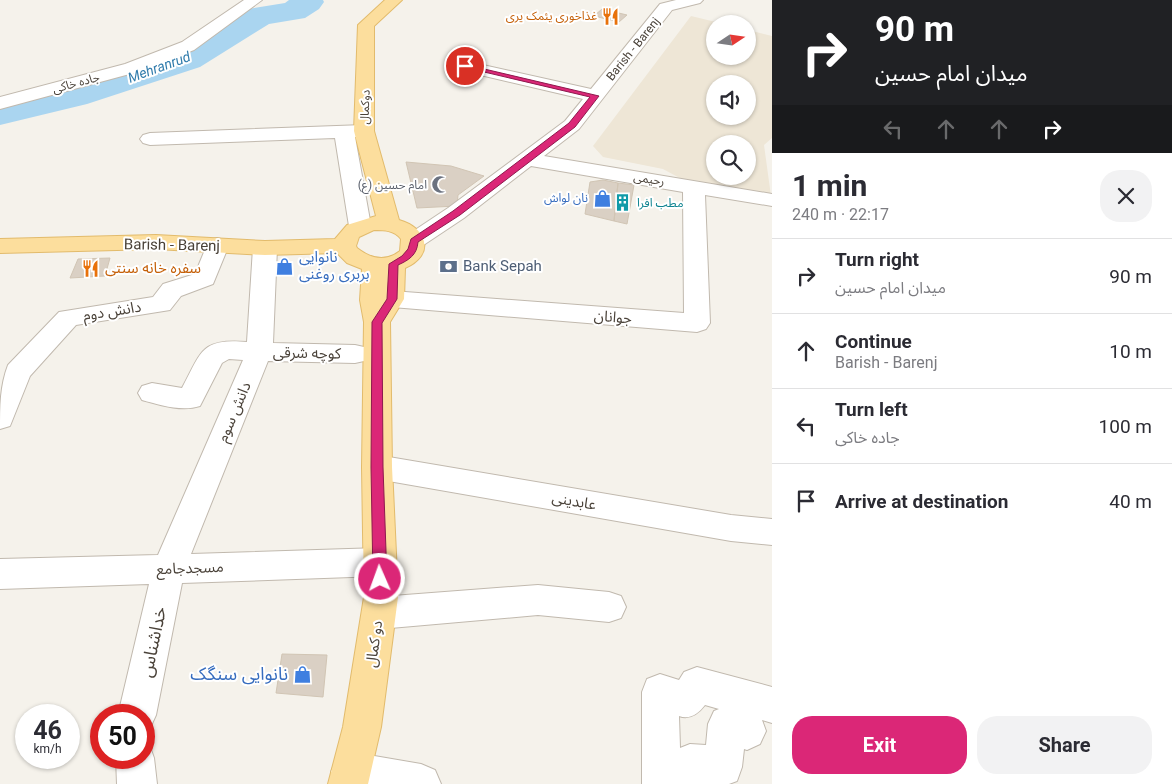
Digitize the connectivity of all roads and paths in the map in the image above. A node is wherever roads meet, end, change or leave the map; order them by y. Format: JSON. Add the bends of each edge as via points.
{"nodes":[{"id":1,"x":254,"y":0,"type":"edge"},
{"id":2,"x":394,"y":0,"type":"edge"},
{"id":3,"x":696,"y":0,"type":"edge"},
{"id":4,"x":666,"y":3,"type":"edge"},
{"id":5,"x":465,"y":66,"type":"dead end"},
{"id":6,"x":595,"y":96,"type":"junction"},
{"id":7,"x":1,"y":102,"type":"edge"},
{"id":8,"x":354,"y":131,"type":"junction"},
{"id":9,"x":150,"y":139,"type":"dead end"},
{"id":10,"x":527,"y":159,"type":"junction"},
{"id":11,"x":694,"y":186,"type":"junction"},
{"id":12,"x":772,"y":200,"type":"edge"},
{"id":13,"x":389,"y":223,"type":"junction"},
{"id":14,"x":360,"y":226,"type":"junction"},
{"id":15,"x":414,"y":241,"type":"junction"},
{"id":16,"x":0,"y":246,"type":"edge"},
{"id":17,"x":217,"y":246,"type":"junction"},
{"id":18,"x":344,"y":246,"type":"junction"},
{"id":19,"x":265,"y":248,"type":"junction"},
{"id":20,"x":383,"y":264,"type":"junction"},
{"id":21,"x":385,"y":311,"type":"junction"},
{"id":22,"x":259,"y":352,"type":"junction"},
{"id":23,"x":355,"y":354,"type":"dead end"},
{"id":24,"x":152,"y":393,"type":"dead end"},
{"id":25,"x":0,"y":418,"type":"edge"},
{"id":26,"x":377,"y":467,"type":"junction"},
{"id":27,"x":772,"y":532,"type":"edge"},
{"id":28,"x":380,"y":562,"type":"junction"},
{"id":29,"x":169,"y":568,"type":"junction"},
{"id":30,"x":0,"y":574,"type":"edge"},
{"id":31,"x":609,"y":607,"type":"dead end"},
{"id":32,"x":379,"y":613,"type":"junction"},
{"id":33,"x":139,"y":704,"type":"edge"},
{"id":34,"x":759,"y":718,"type":"edge"},
{"id":35,"x":136,"y":769,"type":"edge"},
{"id":36,"x":349,"y":778,"type":"edge"},
{"id":37,"x":137,"y":784,"type":"edge"},
{"id":38,"x":421,"y":784,"type":"edge"},
{"id":39,"x":662,"y":784,"type":"edge"},
{"id":40,"x":691,"y":784,"type":"edge"}],
"edges":[{"from":1,"to":7,"type":"street","name":"جاده خاکی","via":[[188,46],[131,68]]},
{"from":2,"to":8,"type":"main road","name":"دوکمال","via":[[366,25]]},
{"from":3,"to":4,"type":"street","name":"Barish - Barenj"},
{"from":4,"to":6,"type":"street","name":"Barish - Barenj"},
{"from":5,"to":6,"type":"street"},
{"from":6,"to":10,"type":"street","name":"Barish - Barenj","via":[[572,125]]},
{"from":8,"to":9,"type":"street"},
{"from":8,"to":13,"type":"main road","name":"دوکمال"},
{"from":8,"to":14,"type":"street"},
{"from":10,"to":11,"type":"street","name":"رحیمی"},
{"from":10,"to":15,"type":"street","name":"Barish - Barenj"},
{"from":11,"to":12,"type":"street","name":"رحیمی"},
{"from":11,"to":21,"type":"street","name":"جوانان","via":[[697,323]]},
{"from":13,"to":14,"type":"main road"},
{"from":13,"to":15,"type":"main road","via":[[405,230]]},
{"from":14,"to":18,"type":"main road","via":[[347,234]]},
{"from":15,"to":20,"type":"main road","via":[[413,250],[406,258]]},
{"from":16,"to":17,"type":"main road","name":"Barish - Barenj","via":[[156,242]]},
{"from":17,"to":19,"type":"main road","name":"Barish - Barenj"},
{"from":17,"to":25,"type":"street","name":"دانش دوم","via":[[206,279],[172,290],[161,304],[68,318],[18,372]]},
{"from":18,"to":19,"type":"main road","name":"Barish - Barenj"},
{"from":18,"to":20,"type":"main road","via":[[348,255],[359,262]]},
{"from":19,"to":22,"type":"street","name":"دانش سوم"},
{"from":20,"to":21,"type":"main road","name":"دو کمال"},
{"from":21,"to":26,"type":"main road","name":"دو کمال"},
{"from":22,"to":23,"type":"street","name":"کوچه شرقی"},
{"from":22,"to":24,"type":"street","name":"کوچه شرقی","via":[[224,349],[212,357],[190,399]]},
{"from":22,"to":29,"type":"street","name":"دانش سوم"},
{"from":26,"to":27,"type":"street","name":"عابدینی","via":[[731,528]]},
{"from":26,"to":28,"type":"main road","name":"دو کمال"},
{"from":28,"to":29,"type":"street","name":"مسجدجامع"},
{"from":28,"to":32,"type":"main road","name":"دو کمال"},
{"from":29,"to":30,"type":"street","name":"مسجدجامع"},
{"from":29,"to":33,"type":"street","name":"خداشناس"},
{"from":31,"to":32,"type":"street","via":[[538,600]]},
{"from":32,"to":36,"type":"main road","name":"دو کمال","via":[[362,728]]},
{"from":34,"to":39,"type":"street","via":[[697,685],[686,700],[660,692]]},
{"from":34,"to":40,"type":"street","via":[[727,724],[723,767],[690,762]]},
{"from":35,"to":37,"type":"street"},
{"from":36,"to":38,"type":"street"}]}
